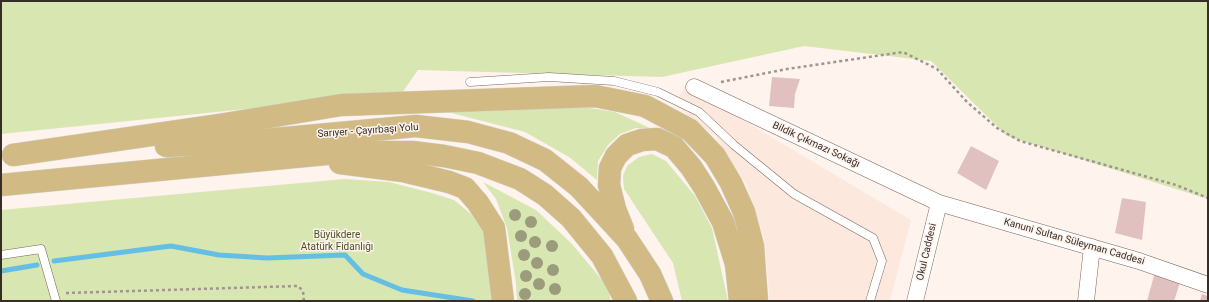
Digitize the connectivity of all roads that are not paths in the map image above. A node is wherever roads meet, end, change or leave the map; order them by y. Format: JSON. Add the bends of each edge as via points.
{"nodes":[{"id":1,"x":470,"y":82,"type":"dead end"},
{"id":2,"x":694,"y":87,"type":"road end"},
{"id":3,"x":7,"y":155,"type":"edge"},
{"id":4,"x":291,"y":157,"type":"junction"},
{"id":5,"x":1,"y":185,"type":"edge"},
{"id":6,"x":938,"y":203,"type":"junction"},
{"id":7,"x":627,"y":239,"type":"junction"},
{"id":8,"x":1092,"y":247,"type":"junction"},
{"id":9,"x":1,"y":255,"type":"edge"},
{"id":10,"x":1208,"y":285,"type":"edge"},
{"id":11,"x":55,"y":297,"type":"edge"},
{"id":12,"x":503,"y":301,"type":"edge"},
{"id":13,"x":626,"y":301,"type":"edge"},
{"id":14,"x":662,"y":301,"type":"edge"},
{"id":15,"x":740,"y":301,"type":"edge"},
{"id":16,"x":757,"y":301,"type":"edge"},
{"id":17,"x":870,"y":301,"type":"edge"},
{"id":18,"x":915,"y":301,"type":"edge"},
{"id":19,"x":1086,"y":301,"type":"edge"}],
"edges":[{"from":1,"to":17,"type":"lane","via":[[549,77],[614,81],[658,92],[699,112],[794,194],[873,238],[882,261]]},
{"from":2,"to":6,"type":"street","name":"Bildik Çıkmazı Sokağı"},
{"from":3,"to":7,"type":"main road","name":"Sarıyer - Çayırbaşı Yolu","via":[[264,140],[416,126],[468,132],[509,143],[545,160],[579,187]]},
{"from":3,"to":16,"type":"main road","via":[[341,105],[595,96],[645,106],[690,130],[715,156],[744,212],[752,246]]},
{"from":4,"to":5,"type":"main road","name":"Sarıyer - Çayırbaşı Yolu"},
{"from":4,"to":12,"type":"main road","via":[[403,171],[465,188],[494,228]]},
{"from":4,"to":13,"type":"main road","name":"Sarıyer - Çayırbaşı Yolu","via":[[347,152],[412,152],[478,163],[520,179],[545,195],[572,218],[602,256]]},
{"from":6,"to":8,"type":"street","name":"Kanuni Sultan Süleyman Caddesi"},
{"from":6,"to":18,"type":"street","name":"Okul Caddesi"},
{"from":7,"to":14,"type":"main road","name":"Sarıyer - Çayırbaşı Yolu","via":[[650,274]]},
{"from":7,"to":15,"type":"main road","via":[[610,191],[610,168],[616,156],[627,146],[642,140],[656,139],[674,148],[691,168],[723,222],[736,264]]},
{"from":8,"to":10,"type":"street","name":"Kanuni Sultan Süleyman Caddesi"},
{"from":8,"to":19,"type":"street"},
{"from":9,"to":11,"type":"lane","via":[[41,249]]}]}
